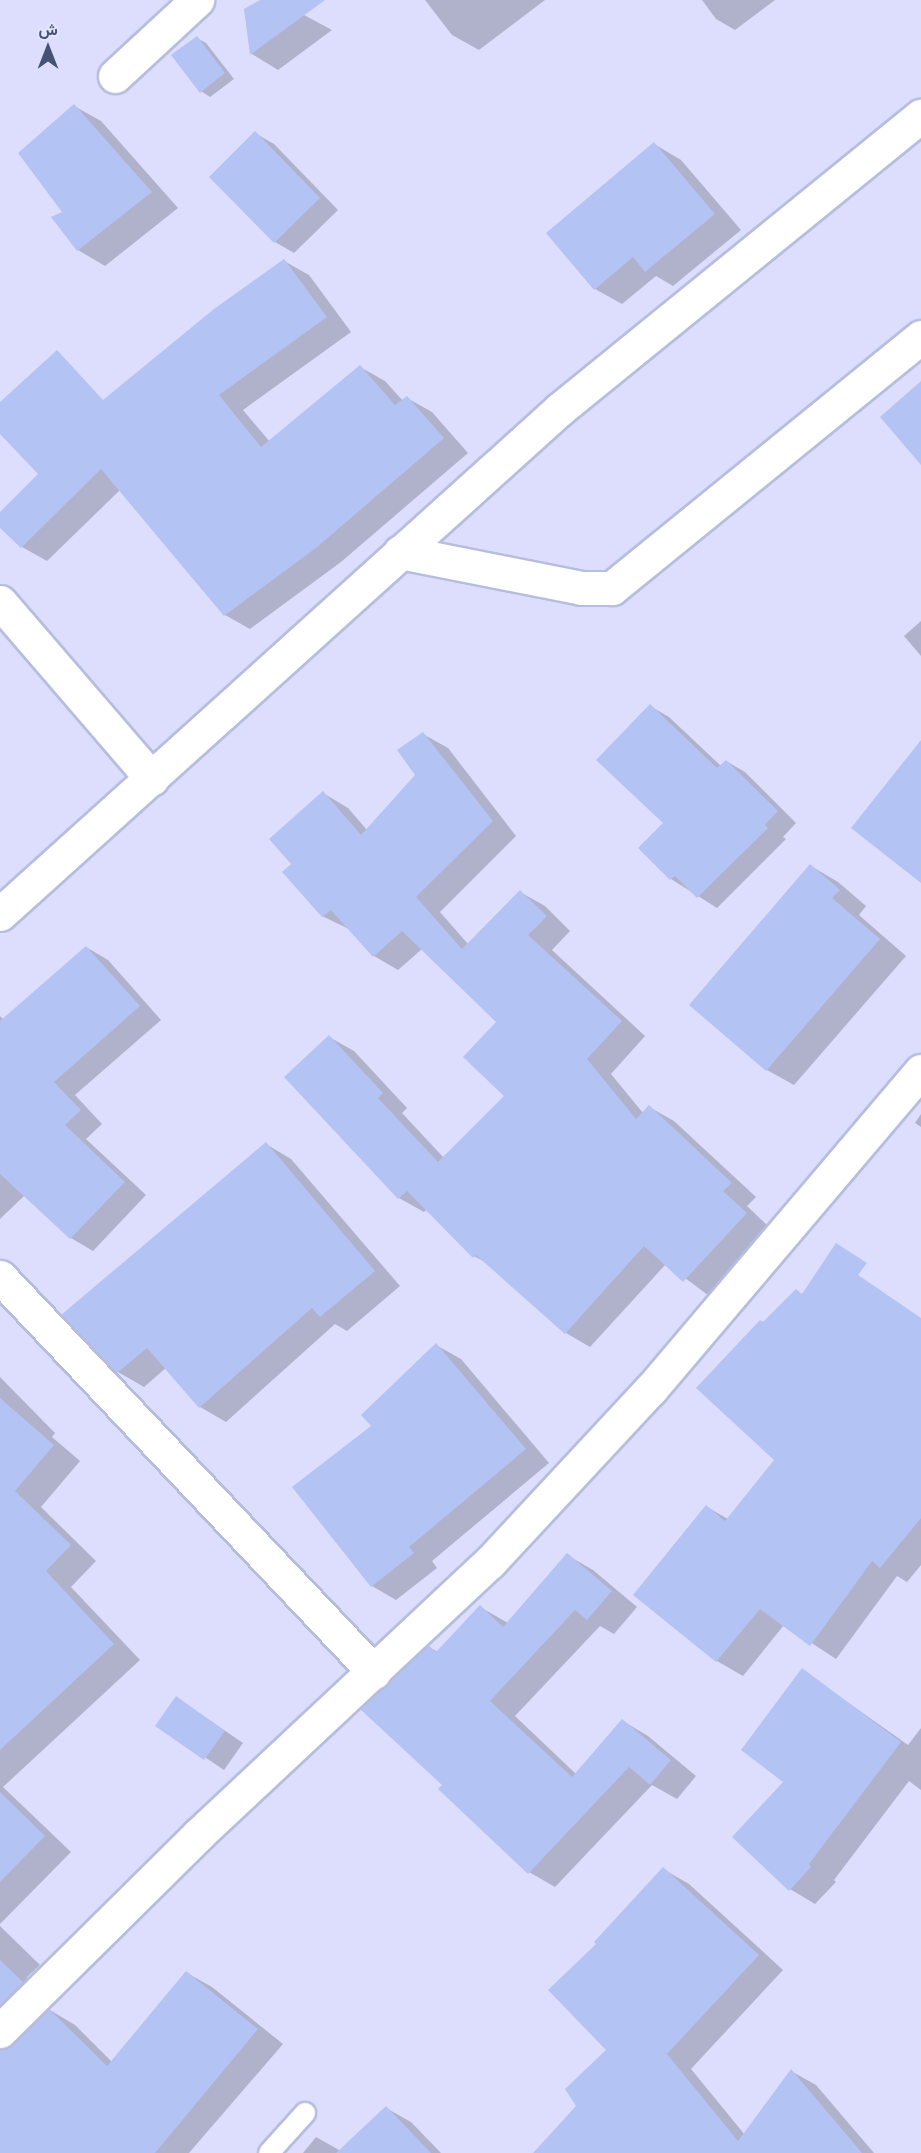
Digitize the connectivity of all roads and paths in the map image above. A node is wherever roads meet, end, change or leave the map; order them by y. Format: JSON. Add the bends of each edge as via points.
{"nodes":[{"id":1,"x":197,"y":0,"type":"edge"},
{"id":2,"x":115,"y":76,"type":"dead end"},
{"id":3,"x":921,"y":116,"type":"edge"},
{"id":4,"x":921,"y":337,"type":"edge"},
{"id":5,"x":400,"y":552,"type":"junction"},
{"id":6,"x":0,"y":602,"type":"edge"},
{"id":7,"x":152,"y":779,"type":"junction"},
{"id":8,"x":0,"y":915,"type":"edge"},
{"id":9,"x":921,"y":1071,"type":"edge"},
{"id":10,"x":0,"y":1277,"type":"edge"},
{"id":11,"x":374,"y":1672,"type":"junction"},
{"id":12,"x":0,"y":2031,"type":"edge"},
{"id":13,"x":305,"y":2113,"type":"dead end"},
{"id":14,"x":269,"y":2153,"type":"edge"}],
"edges":[{"from":1,"to":2,"type":"street"},
{"from":3,"to":5,"type":"street","via":[[560,410]]},
{"from":4,"to":5,"type":"street","via":[[612,588],[581,588]]},
{"from":5,"to":7,"type":"street"},
{"from":6,"to":7,"type":"street"},
{"from":7,"to":8,"type":"street"},
{"from":9,"to":11,"type":"street","via":[[651,1389],[490,1562]]},
{"from":10,"to":11,"type":"street"},
{"from":11,"to":12,"type":"street","via":[[198,1835]]},
{"from":13,"to":14,"type":"lane"}]}
